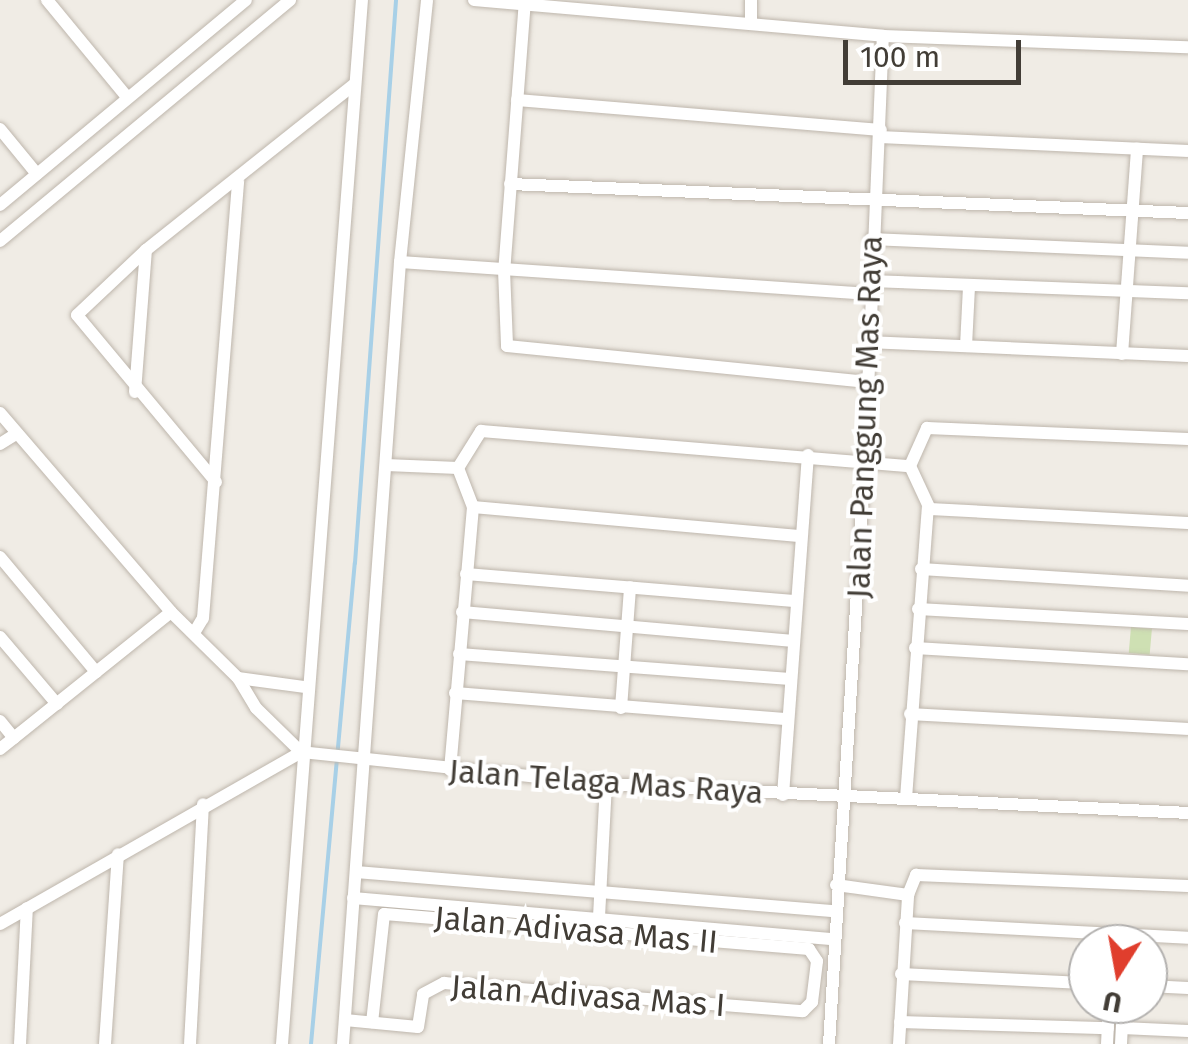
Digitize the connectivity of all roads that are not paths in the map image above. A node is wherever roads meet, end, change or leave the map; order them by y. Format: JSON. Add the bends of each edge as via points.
{"nodes":[{"id":1,"x":246,"y":0,"type":"edge"},
{"id":2,"x":290,"y":0,"type":"edge"},
{"id":3,"x":362,"y":0,"type":"edge"},
{"id":4,"x":427,"y":0,"type":"edge"},
{"id":5,"x":474,"y":0,"type":"edge"},
{"id":6,"x":752,"y":0,"type":"edge"},
{"id":7,"x":52,"y":2,"type":"edge"},
{"id":8,"x":524,"y":2,"type":"edge"},
{"id":9,"x":750,"y":21,"type":"junction"},
{"id":10,"x":883,"y":36,"type":"junction"},
{"id":11,"x":1188,"y":47,"type":"edge"},
{"id":12,"x":355,"y":84,"type":"junction"},
{"id":13,"x":127,"y":97,"type":"junction"},
{"id":14,"x":516,"y":100,"type":"junction"},
{"id":15,"x":0,"y":129,"type":"edge"},
{"id":16,"x":881,"y":133,"type":"junction"},
{"id":17,"x":1136,"y":149,"type":"junction"},
{"id":18,"x":1188,"y":151,"type":"edge"},
{"id":19,"x":37,"y":174,"type":"junction"},
{"id":20,"x":238,"y":181,"type":"junction"},
{"id":21,"x":510,"y":184,"type":"junction"},
{"id":22,"x":874,"y":202,"type":"junction"},
{"id":23,"x":0,"y":204,"type":"edge"},
{"id":24,"x":1132,"y":211,"type":"junction"},
{"id":25,"x":1188,"y":213,"type":"edge"},
{"id":26,"x":871,"y":240,"type":"junction"},
{"id":27,"x":0,"y":241,"type":"edge"},
{"id":28,"x":146,"y":250,"type":"junction"},
{"id":29,"x":1130,"y":251,"type":"junction"},
{"id":30,"x":1188,"y":254,"type":"edge"},
{"id":31,"x":400,"y":262,"type":"junction"},
{"id":32,"x":504,"y":270,"type":"junction"},
{"id":33,"x":969,"y":286,"type":"junction"},
{"id":34,"x":870,"y":288,"type":"junction"},
{"id":35,"x":1124,"y":289,"type":"junction"},
{"id":36,"x":1188,"y":292,"type":"edge"},
{"id":37,"x":868,"y":342,"type":"junction"},
{"id":38,"x":966,"y":346,"type":"junction"},
{"id":39,"x":1122,"y":354,"type":"junction"},
{"id":40,"x":1188,"y":356,"type":"edge"},
{"id":41,"x":866,"y":382,"type":"junction"},
{"id":42,"x":135,"y":392,"type":"junction"},
{"id":43,"x":0,"y":413,"type":"edge"},
{"id":44,"x":16,"y":434,"type":"junction"},
{"id":45,"x":1188,"y":439,"type":"edge"},
{"id":46,"x":0,"y":444,"type":"edge"},
{"id":47,"x":808,"y":455,"type":"junction"},
{"id":48,"x":865,"y":462,"type":"junction"},
{"id":49,"x":386,"y":466,"type":"junction"},
{"id":50,"x":910,"y":466,"type":"junction"},
{"id":51,"x":458,"y":468,"type":"junction"},
{"id":52,"x":216,"y":482,"type":"junction"},
{"id":53,"x":472,"y":507,"type":"junction"},
{"id":54,"x":928,"y":508,"type":"junction"},
{"id":55,"x":1188,"y":522,"type":"edge"},
{"id":56,"x":799,"y":536,"type":"junction"},
{"id":57,"x":0,"y":558,"type":"edge"},
{"id":58,"x":921,"y":569,"type":"junction"},
{"id":59,"x":466,"y":574,"type":"junction"},
{"id":60,"x":1188,"y":586,"type":"edge"},
{"id":61,"x":630,"y":587,"type":"junction"},
{"id":62,"x":794,"y":601,"type":"junction"},
{"id":63,"x":918,"y":609,"type":"junction"},
{"id":64,"x":171,"y":612,"type":"junction"},
{"id":65,"x":462,"y":612,"type":"junction"},
{"id":66,"x":1188,"y":624,"type":"edge"},
{"id":67,"x":626,"y":626,"type":"junction"},
{"id":68,"x":194,"y":633,"type":"junction"},
{"id":69,"x":0,"y":637,"type":"edge"},
{"id":70,"x":794,"y":641,"type":"junction"},
{"id":71,"x":915,"y":648,"type":"junction"},
{"id":72,"x":459,"y":654,"type":"junction"},
{"id":73,"x":1188,"y":664,"type":"edge"},
{"id":74,"x":624,"y":666,"type":"junction"},
{"id":75,"x":96,"y":672,"type":"junction"},
{"id":76,"x":238,"y":678,"type":"junction"},
{"id":77,"x":790,"y":679,"type":"junction"},
{"id":78,"x":305,"y":687,"type":"junction"},
{"id":79,"x":456,"y":693,"type":"junction"},
{"id":80,"x":58,"y":704,"type":"junction"},
{"id":81,"x":621,"y":708,"type":"junction"},
{"id":82,"x":910,"y":714,"type":"junction"},
{"id":83,"x":788,"y":719,"type":"junction"},
{"id":84,"x":0,"y":721,"type":"edge"},
{"id":85,"x":1188,"y":728,"type":"edge"},
{"id":86,"x":14,"y":738,"type":"junction"},
{"id":87,"x":0,"y":749,"type":"edge"},
{"id":88,"x":298,"y":753,"type":"junction"},
{"id":89,"x":363,"y":760,"type":"junction"},
{"id":90,"x":450,"y":770,"type":"junction"},
{"id":91,"x":606,"y":784,"type":"junction"},
{"id":92,"x":783,"y":795,"type":"junction"},
{"id":93,"x":846,"y":798,"type":"junction"},
{"id":94,"x":906,"y":798,"type":"junction"},
{"id":95,"x":203,"y":804,"type":"junction"},
{"id":96,"x":1188,"y":813,"type":"edge"},
{"id":97,"x":118,"y":854,"type":"junction"},
{"id":98,"x":356,"y":872,"type":"junction"},
{"id":99,"x":836,"y":885,"type":"junction"},
{"id":100,"x":1188,"y":886,"type":"edge"},
{"id":101,"x":599,"y":893,"type":"junction"},
{"id":102,"x":908,"y":894,"type":"junction"},
{"id":103,"x":353,"y":898,"type":"junction"},
{"id":104,"x":27,"y":908,"type":"junction"},
{"id":105,"x":834,"y":911,"type":"junction"},
{"id":106,"x":599,"y":918,"type":"junction"},
{"id":107,"x":905,"y":923,"type":"junction"},
{"id":108,"x":0,"y":924,"type":"edge"},
{"id":109,"x":1068,"y":936,"type":"edge"},
{"id":110,"x":833,"y":939,"type":"junction"},
{"id":111,"x":902,"y":974,"type":"junction"},
{"id":112,"x":1068,"y":982,"type":"edge"},
{"id":113,"x":802,"y":1011,"type":"joint"},
{"id":114,"x":345,"y":1020,"type":"junction"},
{"id":115,"x":372,"y":1022,"type":"junction"},
{"id":116,"x":900,"y":1022,"type":"junction"},
{"id":117,"x":1114,"y":1024,"type":"edge"},
{"id":118,"x":1116,"y":1024,"type":"edge"},
{"id":119,"x":1115,"y":1028,"type":"junction"},
{"id":120,"x":1188,"y":1031,"type":"edge"},
{"id":121,"x":20,"y":1044,"type":"edge"},
{"id":122,"x":105,"y":1044,"type":"edge"},
{"id":123,"x":190,"y":1044,"type":"edge"},
{"id":124,"x":282,"y":1044,"type":"edge"},
{"id":125,"x":343,"y":1044,"type":"edge"},
{"id":126,"x":828,"y":1044,"type":"edge"},
{"id":127,"x":899,"y":1044,"type":"edge"},
{"id":128,"x":1107,"y":1044,"type":"edge"},
{"id":129,"x":1122,"y":1044,"type":"edge"}],
"edges":[{"from":1,"to":13,"type":"street"},
{"from":2,"to":27,"type":"street"},
{"from":3,"to":12,"type":"street"},
{"from":4,"to":31,"type":"street"},
{"from":5,"to":8,"type":"street"},
{"from":6,"to":9,"type":"street"},
{"from":7,"to":13,"type":"street"},
{"from":8,"to":9,"type":"street"},
{"from":8,"to":14,"type":"street"},
{"from":9,"to":10,"type":"street"},
{"from":10,"to":11,"type":"street"},
{"from":10,"to":16,"type":"street","name":"Jalan Panggung Mas Raya"},
{"from":12,"to":20,"type":"street"},
{"from":12,"to":78,"type":"street"},
{"from":13,"to":19,"type":"street"},
{"from":14,"to":16,"type":"street"},
{"from":14,"to":21,"type":"street"},
{"from":15,"to":19,"type":"street"},
{"from":16,"to":17,"type":"street"},
{"from":16,"to":22,"type":"street","name":"Jalan Panggung Mas Raya"},
{"from":17,"to":18,"type":"street"},
{"from":17,"to":24,"type":"street"},
{"from":19,"to":23,"type":"street"},
{"from":20,"to":28,"type":"street"},
{"from":20,"to":52,"type":"street"},
{"from":21,"to":22,"type":"street"},
{"from":21,"to":32,"type":"street"},
{"from":22,"to":24,"type":"street"},
{"from":22,"to":26,"type":"street","name":"Jalan Panggung Mas Raya"},
{"from":24,"to":25,"type":"street"},
{"from":24,"to":29,"type":"street"},
{"from":26,"to":29,"type":"street"},
{"from":26,"to":34,"type":"street","name":"Jalan Panggung Mas Raya"},
{"from":28,"to":42,"type":"street"},
{"from":28,"to":42,"type":"street","via":[[77,315]]},
{"from":29,"to":30,"type":"street"},
{"from":29,"to":35,"type":"street"},
{"from":31,"to":32,"type":"street"},
{"from":31,"to":49,"type":"street"},
{"from":32,"to":34,"type":"street"},
{"from":32,"to":41,"type":"street","via":[[504,338],[512,350]]},
{"from":33,"to":34,"type":"street"},
{"from":33,"to":35,"type":"street"},
{"from":33,"to":38,"type":"street"},
{"from":34,"to":37,"type":"street","name":"Jalan Panggung Mas Raya"},
{"from":35,"to":36,"type":"street"},
{"from":35,"to":39,"type":"street"},
{"from":37,"to":38,"type":"street"},
{"from":37,"to":41,"type":"street","name":"Jalan Panggung Mas Raya"},
{"from":38,"to":39,"type":"street"},
{"from":39,"to":40,"type":"street"},
{"from":41,"to":48,"type":"street","name":"Jalan Panggung Mas Raya"},
{"from":42,"to":52,"type":"street"},
{"from":43,"to":44,"type":"street"},
{"from":44,"to":46,"type":"street"},
{"from":44,"to":64,"type":"street"},
{"from":45,"to":50,"type":"street","via":[[927,428]]},
{"from":47,"to":48,"type":"street"},
{"from":47,"to":51,"type":"street","via":[[477,433]]},
{"from":47,"to":56,"type":"street"},
{"from":48,"to":50,"type":"street"},
{"from":48,"to":93,"type":"street","name":"Jalan Panggung Mas Raya"},
{"from":49,"to":51,"type":"street"},
{"from":49,"to":89,"type":"street"},
{"from":50,"to":54,"type":"street"},
{"from":51,"to":53,"type":"street"},
{"from":52,"to":68,"type":"street","via":[[203,618]]},
{"from":53,"to":56,"type":"street"},
{"from":53,"to":59,"type":"street"},
{"from":54,"to":55,"type":"street"},
{"from":54,"to":58,"type":"street"},
{"from":56,"to":62,"type":"street"},
{"from":57,"to":75,"type":"street"},
{"from":58,"to":60,"type":"street"},
{"from":58,"to":63,"type":"street"},
{"from":59,"to":61,"type":"street"},
{"from":59,"to":65,"type":"street"},
{"from":61,"to":62,"type":"street"},
{"from":61,"to":67,"type":"street"},
{"from":62,"to":70,"type":"street"},
{"from":63,"to":66,"type":"street"},
{"from":63,"to":71,"type":"street"},
{"from":64,"to":68,"type":"street"},
{"from":64,"to":75,"type":"street"},
{"from":65,"to":67,"type":"street"},
{"from":65,"to":72,"type":"street"},
{"from":67,"to":70,"type":"street"},
{"from":67,"to":74,"type":"street"},
{"from":68,"to":76,"type":"street"},
{"from":69,"to":80,"type":"street"},
{"from":70,"to":77,"type":"street"},
{"from":71,"to":73,"type":"street"},
{"from":71,"to":82,"type":"street"},
{"from":72,"to":74,"type":"street"},
{"from":72,"to":79,"type":"street"},
{"from":74,"to":77,"type":"street"},
{"from":74,"to":81,"type":"street"},
{"from":75,"to":80,"type":"street"},
{"from":76,"to":78,"type":"street"},
{"from":76,"to":88,"type":"street"},
{"from":77,"to":83,"type":"street"},
{"from":78,"to":88,"type":"street"},
{"from":79,"to":81,"type":"street"},
{"from":79,"to":90,"type":"street"},
{"from":80,"to":86,"type":"street"},
{"from":81,"to":83,"type":"street"},
{"from":82,"to":85,"type":"street"},
{"from":82,"to":94,"type":"street"},
{"from":83,"to":92,"type":"street"},
{"from":84,"to":86,"type":"street"},
{"from":86,"to":87,"type":"street"},
{"from":88,"to":89,"type":"street","name":"Jalan Telaga Mas Raya"},
{"from":88,"to":95,"type":"street"},
{"from":88,"to":124,"type":"street"},
{"from":89,"to":90,"type":"street","name":"Jalan Telaga Mas Raya"},
{"from":89,"to":98,"type":"street"},
{"from":90,"to":91,"type":"street","name":"Jalan Telaga Mas Raya"},
{"from":91,"to":92,"type":"street","name":"Jalan Telaga Mas Raya"},
{"from":91,"to":101,"type":"street"},
{"from":92,"to":93,"type":"street","name":"Jalan Telaga Mas Raya"},
{"from":93,"to":94,"type":"street","name":"Jalan Telaga Mas Raya"},
{"from":93,"to":99,"type":"street","name":"Jalan Panggung Mas Raya"},
{"from":94,"to":96,"type":"street","name":"Jalan Telaga Mas Raya"},
{"from":95,"to":97,"type":"street"},
{"from":95,"to":123,"type":"street"},
{"from":97,"to":104,"type":"street"},
{"from":97,"to":122,"type":"street"},
{"from":98,"to":101,"type":"street"},
{"from":98,"to":103,"type":"street"},
{"from":99,"to":102,"type":"street"},
{"from":99,"to":105,"type":"street","name":"Jalan Panggung Mas Raya"},
{"from":100,"to":102,"type":"street","via":[[923,874],[912,880]]},
{"from":101,"to":105,"type":"street"},
{"from":101,"to":106,"type":"street"},
{"from":102,"to":107,"type":"street"},
{"from":103,"to":106,"type":"street"},
{"from":103,"to":114,"type":"street"},
{"from":104,"to":108,"type":"street"},
{"from":104,"to":121,"type":"street"},
{"from":105,"to":110,"type":"street","name":"Jalan Panggung Mas Raya"},
{"from":106,"to":110,"type":"street"},
{"from":107,"to":109,"type":"street"},
{"from":107,"to":111,"type":"street"},
{"from":110,"to":126,"type":"street","name":"Jalan Panggung Mas Raya"},
{"from":111,"to":112,"type":"street"},
{"from":111,"to":116,"type":"street"},
{"from":113,"to":115,"type":"street","name":"Jalan Adivasa Mas I","via":[[444,983],[423,994],[418,1027]]},
{"from":113,"to":115,"type":"street","name":"Jalan Adivasa Mas II","via":[[812,1002],[816,968],[809,950],[384,914]]},
{"from":114,"to":115,"type":"street","name":"Jalan Adivasa Mas I"},
{"from":114,"to":125,"type":"street"},
{"from":116,"to":119,"type":"street"},
{"from":116,"to":127,"type":"street"},
{"from":117,"to":119,"type":"street"},
{"from":118,"to":119,"type":"street"},
{"from":119,"to":120,"type":"street"},
{"from":119,"to":128,"type":"street"},
{"from":119,"to":129,"type":"street"}]}
